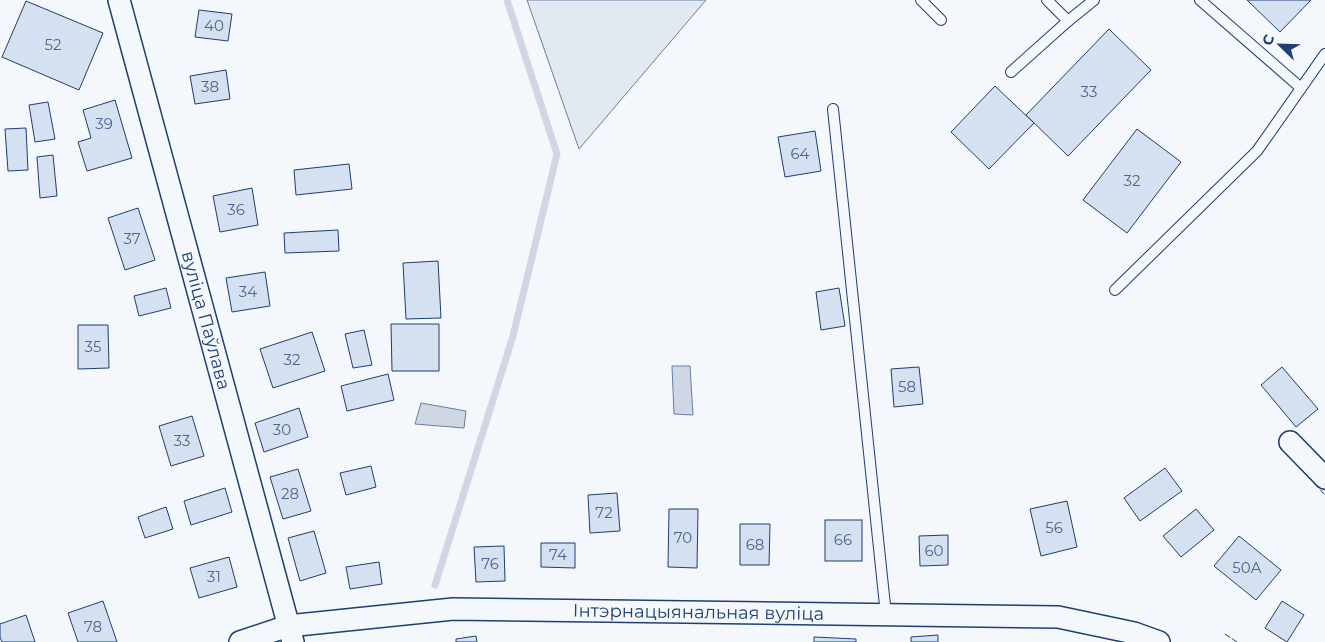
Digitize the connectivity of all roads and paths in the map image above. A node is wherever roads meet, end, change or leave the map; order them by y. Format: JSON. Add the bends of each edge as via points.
{"nodes":[{"id":1,"x":119,"y":0,"type":"edge"},
{"id":2,"x":921,"y":0,"type":"edge"},
{"id":3,"x":1047,"y":0,"type":"edge"},
{"id":4,"x":1094,"y":0,"type":"edge"},
{"id":5,"x":1200,"y":0,"type":"edge"},
{"id":6,"x":941,"y":20,"type":"dead end"},
{"id":7,"x":1068,"y":21,"type":"junction"},
{"id":8,"x":1325,"y":54,"type":"edge"},
{"id":9,"x":1011,"y":72,"type":"dead end"},
{"id":10,"x":1301,"y":88,"type":"junction"},
{"id":11,"x":834,"y":109,"type":"dead end"},
{"id":12,"x":1115,"y":290,"type":"dead end"},
{"id":13,"x":1290,"y":442,"type":"dead end"},
{"id":14,"x":1325,"y":478,"type":"edge"},
{"id":15,"x":886,"y":616,"type":"junction"},
{"id":16,"x":290,"y":634,"type":"edge"},
{"id":17,"x":240,"y":642,"type":"edge"},
{"id":18,"x":1159,"y":642,"type":"edge"}],
"edges":[{"from":1,"to":16,"type":"street","name":"вуліца Паўлава"},
{"from":2,"to":6,"type":"lane"},
{"from":3,"to":7,"type":"lane"},
{"from":4,"to":7,"type":"lane"},
{"from":5,"to":10,"type":"lane"},
{"from":7,"to":9,"type":"lane"},
{"from":8,"to":10,"type":"lane"},
{"from":10,"to":12,"type":"lane","via":[[1256,151]]},
{"from":11,"to":15,"type":"lane"},
{"from":13,"to":14,"type":"street"},
{"from":15,"to":16,"type":"street","name":"Інтэрнацыянальная вуліца","via":[[453,609]]},
{"from":15,"to":18,"type":"street","name":"Інтэрнацыянальная вуліца","via":[[1058,617],[1134,633]]},
{"from":16,"to":17,"type":"street","name":"Інтэрнацыянальная вуліца"}]}
